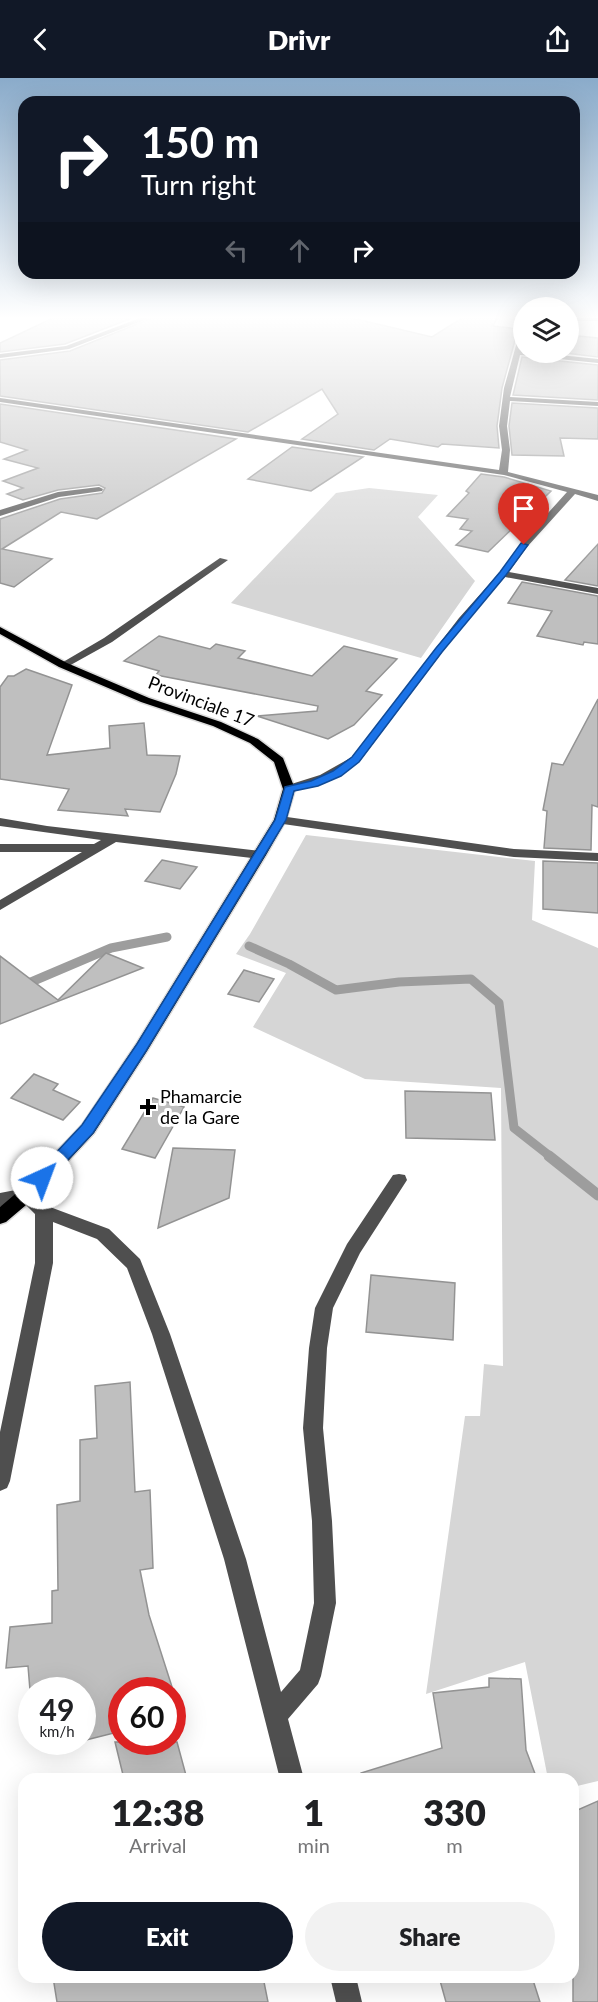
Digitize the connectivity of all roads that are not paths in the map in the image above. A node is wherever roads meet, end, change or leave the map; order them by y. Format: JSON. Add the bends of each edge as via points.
{"nodes":[{"id":1,"x":53,"y":408,"type":"edge"},
{"id":2,"x":506,"y":408,"type":"edge"},
{"id":3,"x":504,"y":474,"type":"junction"},
{"id":4,"x":99,"y":489,"type":"dead end"},
{"id":5,"x":573,"y":490,"type":"junction"},
{"id":6,"x":598,"y":498,"type":"edge"},
{"id":7,"x":0,"y":513,"type":"edge"},
{"id":8,"x":223,"y":560,"type":"dead end"},
{"id":9,"x":503,"y":574,"type":"junction"},
{"id":10,"x":598,"y":591,"type":"edge"},
{"id":11,"x":0,"y":630,"type":"edge"},
{"id":12,"x":63,"y":665,"type":"junction"},
{"id":13,"x":289,"y":789,"type":"junction"},
{"id":14,"x":280,"y":820,"type":"junction"},
{"id":15,"x":0,"y":822,"type":"edge"},
{"id":16,"x":114,"y":838,"type":"junction"},
{"id":17,"x":0,"y":848,"type":"edge"},
{"id":18,"x":97,"y":848,"type":"junction"},
{"id":19,"x":260,"y":855,"type":"junction"},
{"id":20,"x":598,"y":857,"type":"edge"},
{"id":21,"x":0,"y":906,"type":"edge"},
{"id":22,"x":399,"y":1180,"type":"dead end"},
{"id":23,"x":26,"y":1195,"type":"junction"},
{"id":24,"x":0,"y":1200,"type":"edge"},
{"id":25,"x":44,"y":1212,"type":"junction"},
{"id":26,"x":0,"y":1217,"type":"edge"},
{"id":27,"x":0,"y":1481,"type":"edge"},
{"id":28,"x":276,"y":1716,"type":"junction"},
{"id":29,"x":290,"y":1773,"type":"edge"},
{"id":30,"x":344,"y":1983,"type":"edge"},
{"id":31,"x":349,"y":2002,"type":"edge"}],
"edges":[{"from":1,"to":3,"type":"street"},
{"from":2,"to":3,"type":"street"},
{"from":3,"to":5,"type":"street"},
{"from":4,"to":7,"type":"street","via":[[70,492]]},
{"from":5,"to":6,"type":"street"},
{"from":5,"to":9,"type":"street"},
{"from":8,"to":12,"type":"street","via":[[108,640]]},
{"from":9,"to":10,"type":"street"},
{"from":9,"to":13,"type":"street","via":[[462,620],[356,759],[315,783]]},
{"from":11,"to":12,"type":"main road","name":"Provinciale 17"},
{"from":12,"to":13,"type":"main road","name":"Provinciale 17","via":[[254,741],[279,760]]},
{"from":13,"to":14,"type":"main road"},
{"from":14,"to":19,"type":"main road"},
{"from":14,"to":20,"type":"street","via":[[514,853]]},
{"from":15,"to":16,"type":"street"},
{"from":16,"to":18,"type":"street"},
{"from":16,"to":19,"type":"street"},
{"from":17,"to":18,"type":"street"},
{"from":18,"to":21,"type":"street"},
{"from":19,"to":23,"type":"main road","via":[[88,1129]]},
{"from":22,"to":28,"type":"street","via":[[353,1249],[324,1308],[313,1428],[325,1603],[310,1676]]},
{"from":23,"to":24,"type":"street"},
{"from":23,"to":25,"type":"street"},
{"from":23,"to":26,"type":"main road"},
{"from":25,"to":27,"type":"street","via":[[44,1263]]},
{"from":25,"to":28,"type":"street","via":[[103,1234],[134,1264],[235,1559]]},
{"from":28,"to":29,"type":"street"},
{"from":30,"to":31,"type":"street"}]}
